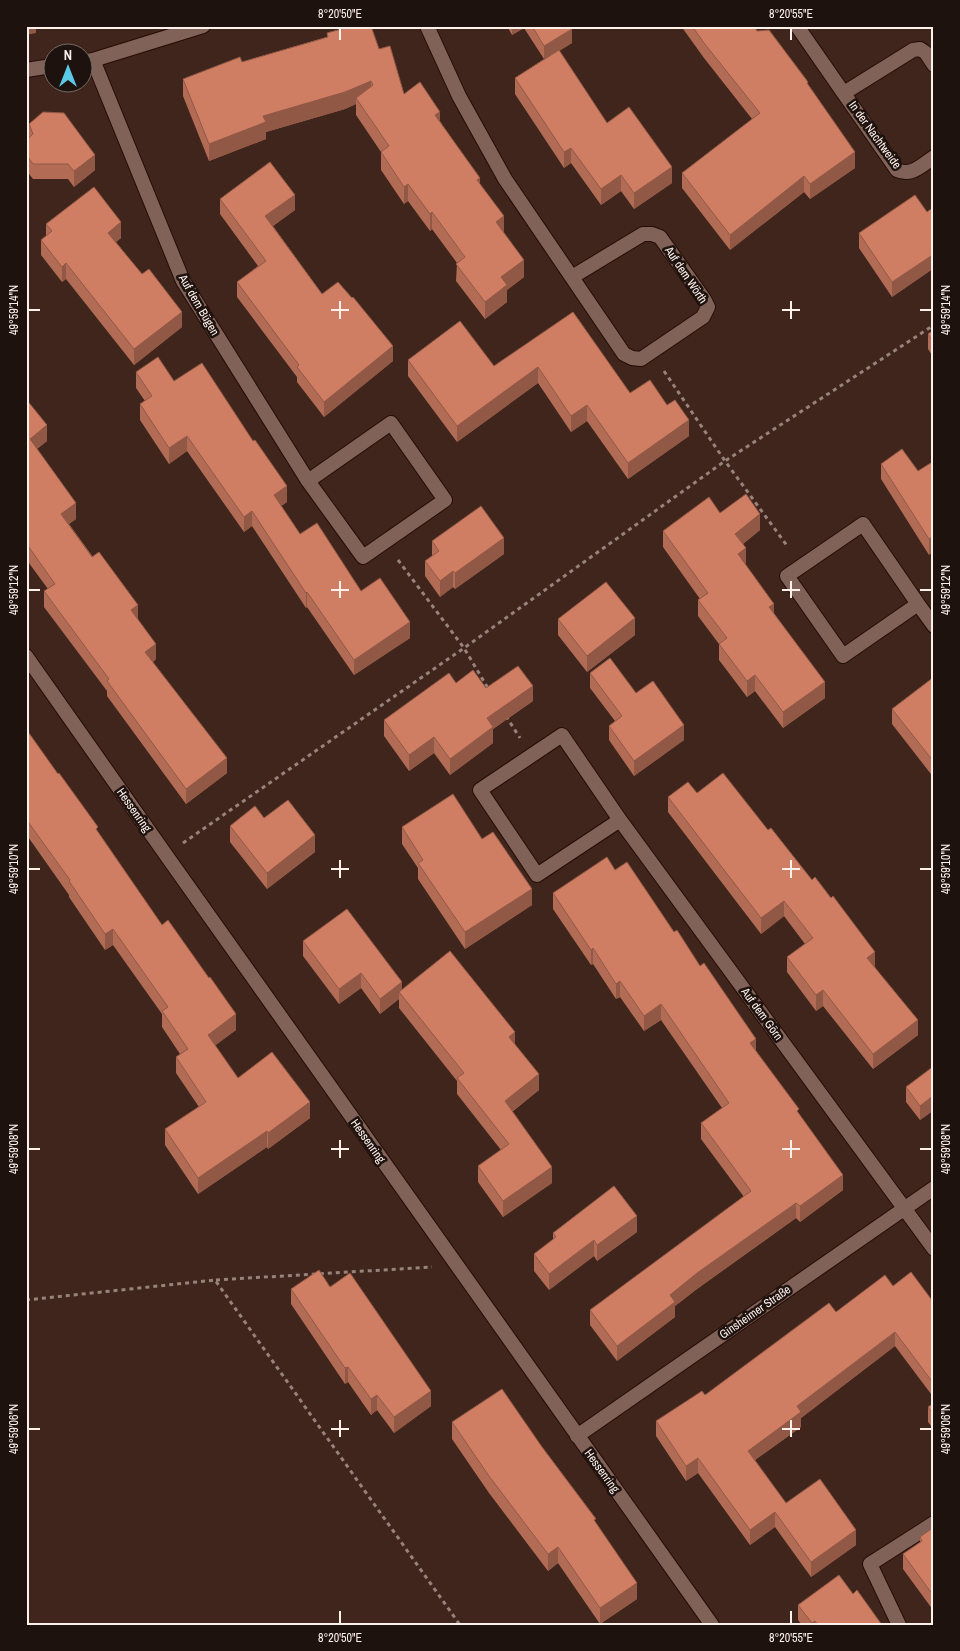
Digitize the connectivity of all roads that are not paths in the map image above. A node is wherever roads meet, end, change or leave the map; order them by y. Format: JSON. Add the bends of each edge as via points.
{"nodes":[{"id":1,"x":203,"y":26,"type":"edge"},
{"id":2,"x":427,"y":26,"type":"edge"},
{"id":3,"x":797,"y":26,"type":"edge"},
{"id":4,"x":92,"y":60,"type":"edge"},
{"id":5,"x":934,"y":65,"type":"edge"},
{"id":6,"x":42,"y":68,"type":"edge"},
{"id":7,"x":26,"y":70,"type":"edge"},
{"id":8,"x":92,"y":70,"type":"edge"},
{"id":9,"x":844,"y":92,"type":"junction"},
{"id":10,"x":934,"y":157,"type":"edge"},
{"id":11,"x":572,"y":277,"type":"junction"},
{"id":12,"x":308,"y":481,"type":"junction"},
{"id":13,"x":918,"y":604,"type":"junction"},
{"id":14,"x":934,"y":626,"type":"edge"},
{"id":15,"x":26,"y":656,"type":"edge"},
{"id":16,"x":620,"y":820,"type":"junction"},
{"id":17,"x":934,"y":1188,"type":"edge"},
{"id":18,"x":904,"y":1208,"type":"junction"},
{"id":19,"x":934,"y":1249,"type":"edge"},
{"id":20,"x":577,"y":1436,"type":"junction"},
{"id":21,"x":934,"y":1523,"type":"edge"},
{"id":22,"x":712,"y":1625,"type":"edge"},
{"id":23,"x":898,"y":1625,"type":"edge"}],
"edges":[{"from":1,"to":4,"type":"street"},
{"from":2,"to":11,"type":"street","name":"Auf dem Wörth","via":[[459,96],[506,179]]},
{"from":3,"to":9,"type":"street","name":"In der Nachtweide"},
{"from":5,"to":9,"type":"street","name":"In der Nachtweide","via":[[926,53],[920,49],[913,50]]},
{"from":6,"to":7,"type":"street"},
{"from":8,"to":12,"type":"street","name":"Auf dem Bügen","via":[[184,281]]},
{"from":9,"to":10,"type":"street","name":"In der Nachtweide","via":[[897,170],[910,172]]},
{"from":11,"to":11,"type":"street","name":"Auf dem Wörth","via":[[624,354],[632,358],[642,359],[704,317],[708,308],[660,238],[652,234],[643,234]]},
{"from":12,"to":12,"type":"street","name":"Auf dem Bügen","via":[[390,423],[445,500],[363,557]]},
{"from":13,"to":13,"type":"street","via":[[843,656],[787,576],[862,524]]},
{"from":13,"to":14,"type":"street"},
{"from":15,"to":20,"type":"street","name":"Hessenring"},
{"from":16,"to":16,"type":"street","name":"Auf dem Görn","via":[[562,735],[480,790],[537,875]]},
{"from":16,"to":18,"type":"street","name":"Auf dem Görn"},
{"from":17,"to":18,"type":"street","name":"Ginsheimer Straße"},
{"from":18,"to":19,"type":"street","name":"Auf dem Görn"},
{"from":18,"to":20,"type":"street","name":"Ginsheimer Straße"},
{"from":20,"to":22,"type":"street","name":"Hessenring"},
{"from":21,"to":23,"type":"street","via":[[870,1564]]}]}
